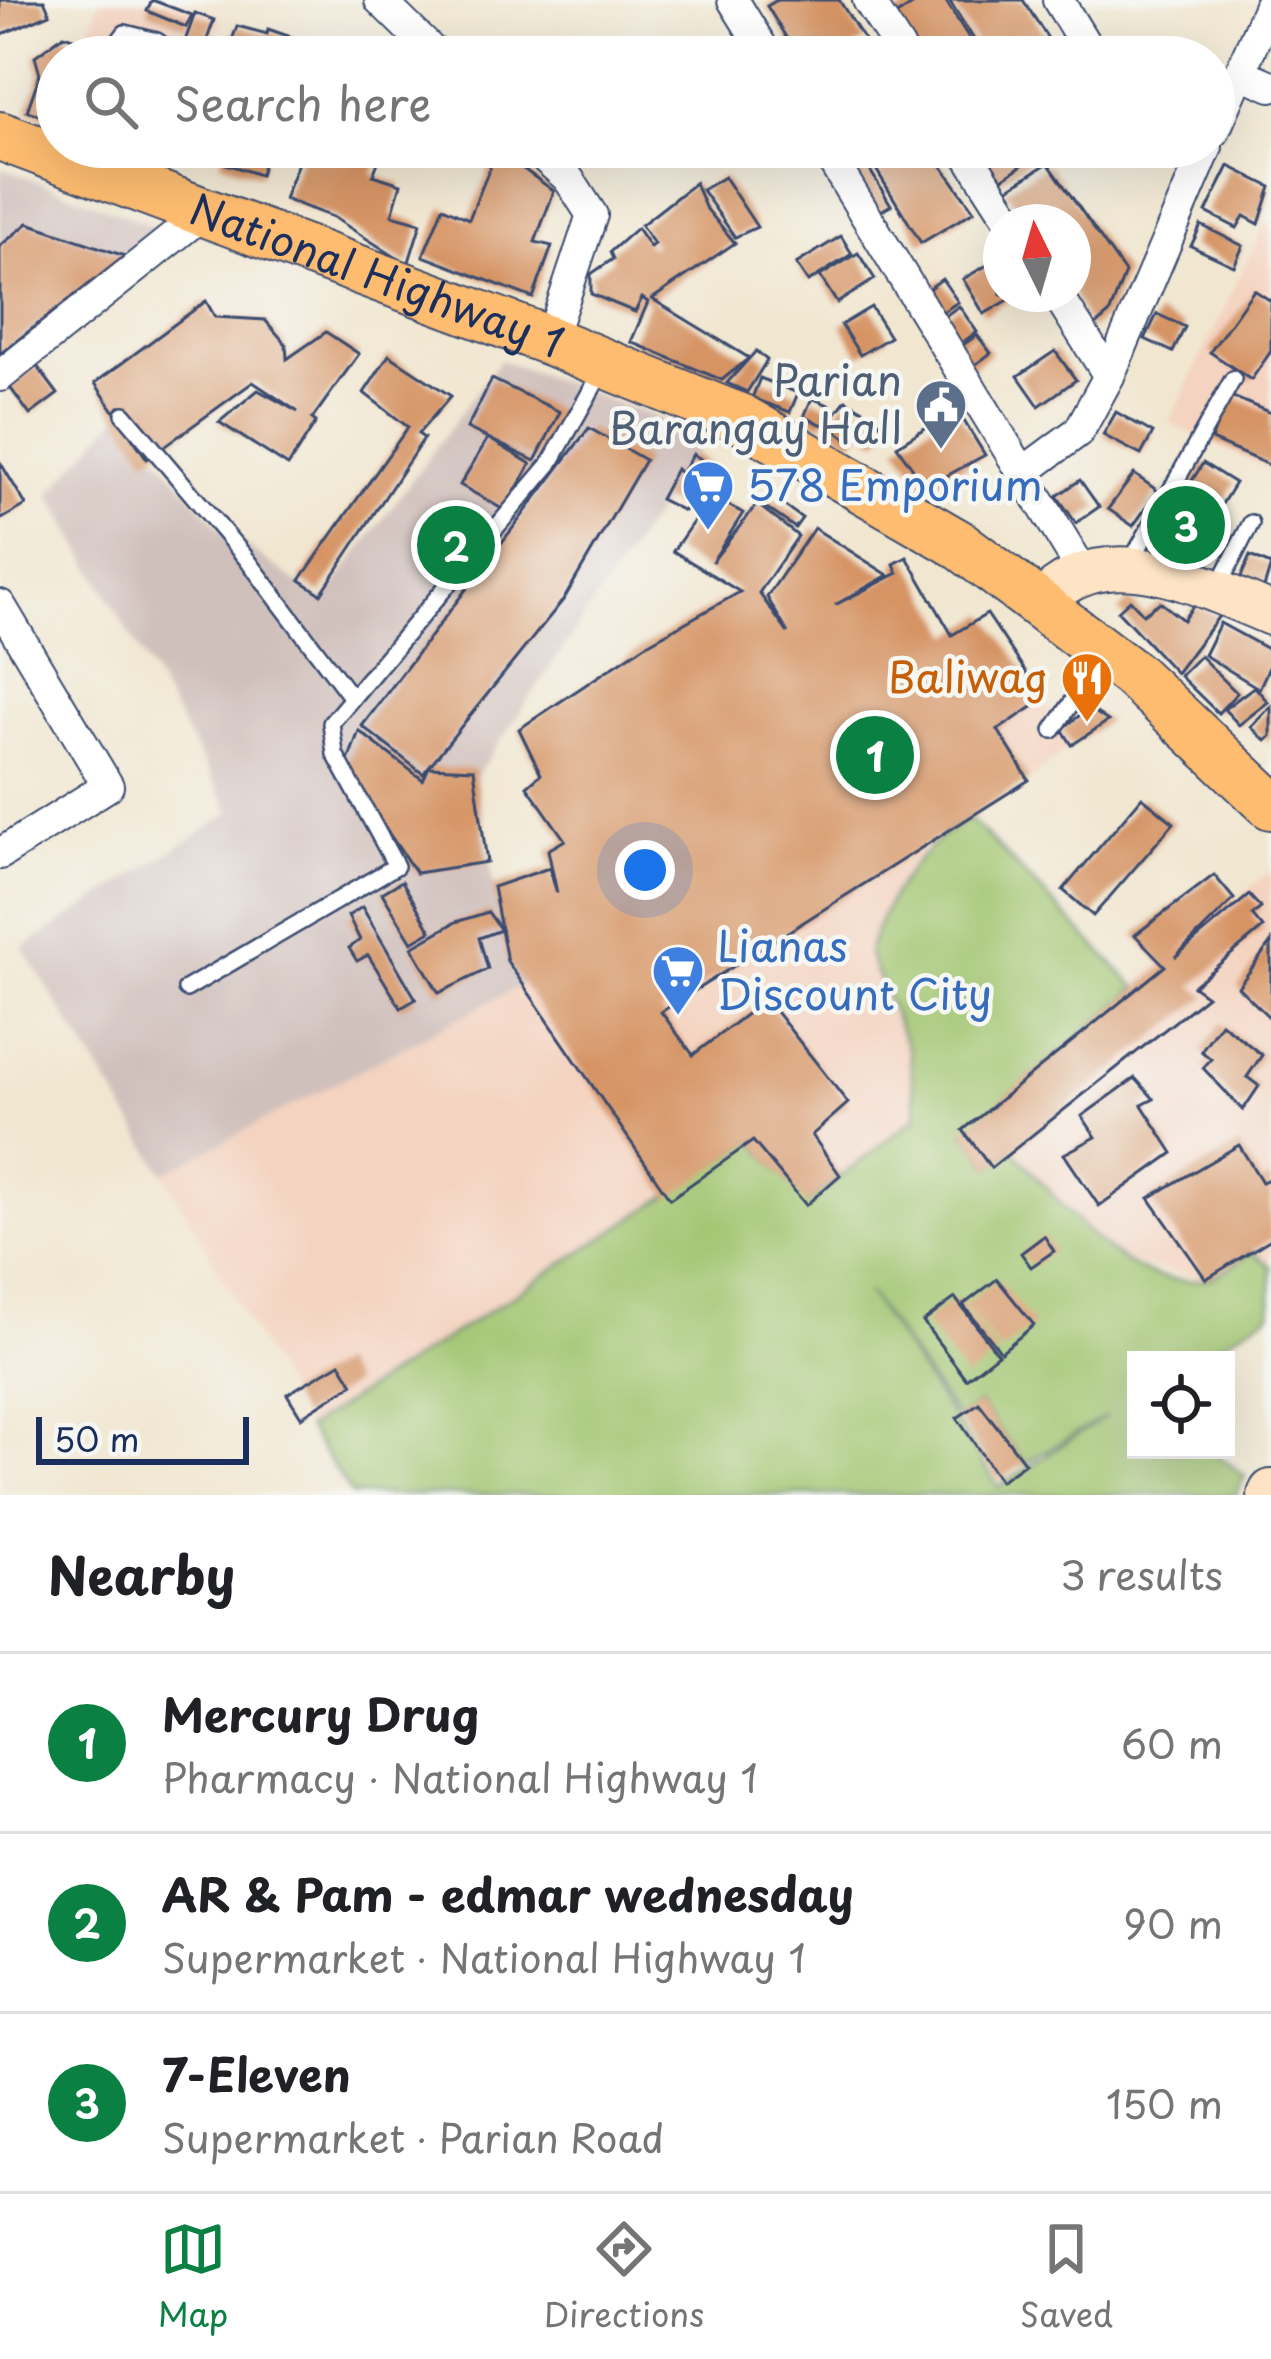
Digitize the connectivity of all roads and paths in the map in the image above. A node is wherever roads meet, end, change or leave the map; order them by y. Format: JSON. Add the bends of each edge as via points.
{"nodes":[{"id":1,"x":380,"y":0,"type":"edge"},
{"id":2,"x":733,"y":0,"type":"edge"},
{"id":3,"x":868,"y":0,"type":"edge"},
{"id":4,"x":1058,"y":0,"type":"edge"},
{"id":5,"x":1271,"y":1,"type":"edge"},
{"id":6,"x":417,"y":36,"type":"edge"},
{"id":7,"x":755,"y":36,"type":"edge"},
{"id":8,"x":891,"y":36,"type":"edge"},
{"id":9,"x":1081,"y":36,"type":"edge"},
{"id":10,"x":1241,"y":73,"type":"junction"},
{"id":11,"x":1235,"y":83,"type":"edge"},
{"id":12,"x":1271,"y":86,"type":"edge"},
{"id":13,"x":0,"y":136,"type":"edge"},
{"id":14,"x":36,"y":146,"type":"edge"},
{"id":15,"x":151,"y":168,"type":"edge"},
{"id":16,"x":557,"y":168,"type":"edge"},
{"id":17,"x":837,"y":168,"type":"edge"},
{"id":18,"x":976,"y":168,"type":"edge"},
{"id":19,"x":1190,"y":168,"type":"edge"},
{"id":20,"x":999,"y":204,"type":"edge"},
{"id":21,"x":206,"y":212,"type":"junction"},
{"id":22,"x":1068,"y":312,"type":"edge"},
{"id":23,"x":550,"y":341,"type":"junction"},
{"id":24,"x":607,"y":363,"type":"junction"},
{"id":25,"x":0,"y":376,"type":"edge"},
{"id":26,"x":1109,"y":376,"type":"junction"},
{"id":27,"x":1233,"y":380,"type":"dead end"},
{"id":28,"x":124,"y":414,"type":"dead end"},
{"id":29,"x":1025,"y":471,"type":"junction"},
{"id":30,"x":1251,"y":523,"type":"dead end"},
{"id":31,"x":1128,"y":568,"type":"junction"},
{"id":32,"x":1083,"y":572,"type":"junction"},
{"id":33,"x":1216,"y":592,"type":"junction"},
{"id":34,"x":1040,"y":604,"type":"junction"},
{"id":35,"x":1271,"y":614,"type":"edge"},
{"id":36,"x":5,"y":624,"type":"edge"},
{"id":37,"x":1105,"y":654,"type":"junction"},
{"id":38,"x":352,"y":698,"type":"junction"},
{"id":39,"x":1053,"y":730,"type":"dead end"},
{"id":40,"x":1271,"y":805,"type":"edge"},
{"id":41,"x":0,"y":854,"type":"edge"},
{"id":42,"x":186,"y":989,"type":"dead end"}],
"edges":[{"from":1,"to":6,"type":"street"},
{"from":2,"to":7,"type":"street"},
{"from":3,"to":8,"type":"street"},
{"from":4,"to":9,"type":"street"},
{"from":5,"to":10,"type":"street"},
{"from":10,"to":11,"type":"street"},
{"from":10,"to":12,"type":"street"},
{"from":13,"to":14,"type":"highway","name":"National Highway 1"},
{"from":15,"to":21,"type":"highway","name":"National Highway 1"},
{"from":16,"to":23,"type":"street","via":[[592,215]]},
{"from":17,"to":29,"type":"street"},
{"from":18,"to":20,"type":"street"},
{"from":19,"to":26,"type":"street"},
{"from":21,"to":23,"type":"highway","name":"National Highway 1"},
{"from":21,"to":25,"type":"street"},
{"from":22,"to":26,"type":"street"},
{"from":23,"to":24,"type":"highway","name":"National Highway 1"},
{"from":24,"to":34,"type":"highway","name":"National Highway 1","via":[[742,419],[839,472]]},
{"from":24,"to":38,"type":"lane","via":[[550,465]]},
{"from":26,"to":29,"type":"street","via":[[1079,430]]},
{"from":27,"to":31,"type":"lane"},
{"from":28,"to":38,"type":"lane"},
{"from":29,"to":32,"type":"street"},
{"from":30,"to":33,"type":"lane"},
{"from":31,"to":32,"type":"main road"},
{"from":31,"to":33,"type":"main road"},
{"from":32,"to":34,"type":"main road"},
{"from":33,"to":35,"type":"main road"},
{"from":34,"to":37,"type":"highway","name":"National Highway 1"},
{"from":36,"to":41,"type":"street","via":[[108,786]]},
{"from":37,"to":39,"type":"lane"},
{"from":37,"to":40,"type":"highway","name":"National Highway 1"},
{"from":38,"to":42,"type":"lane","via":[[331,723],[335,754],[396,866]]}]}
